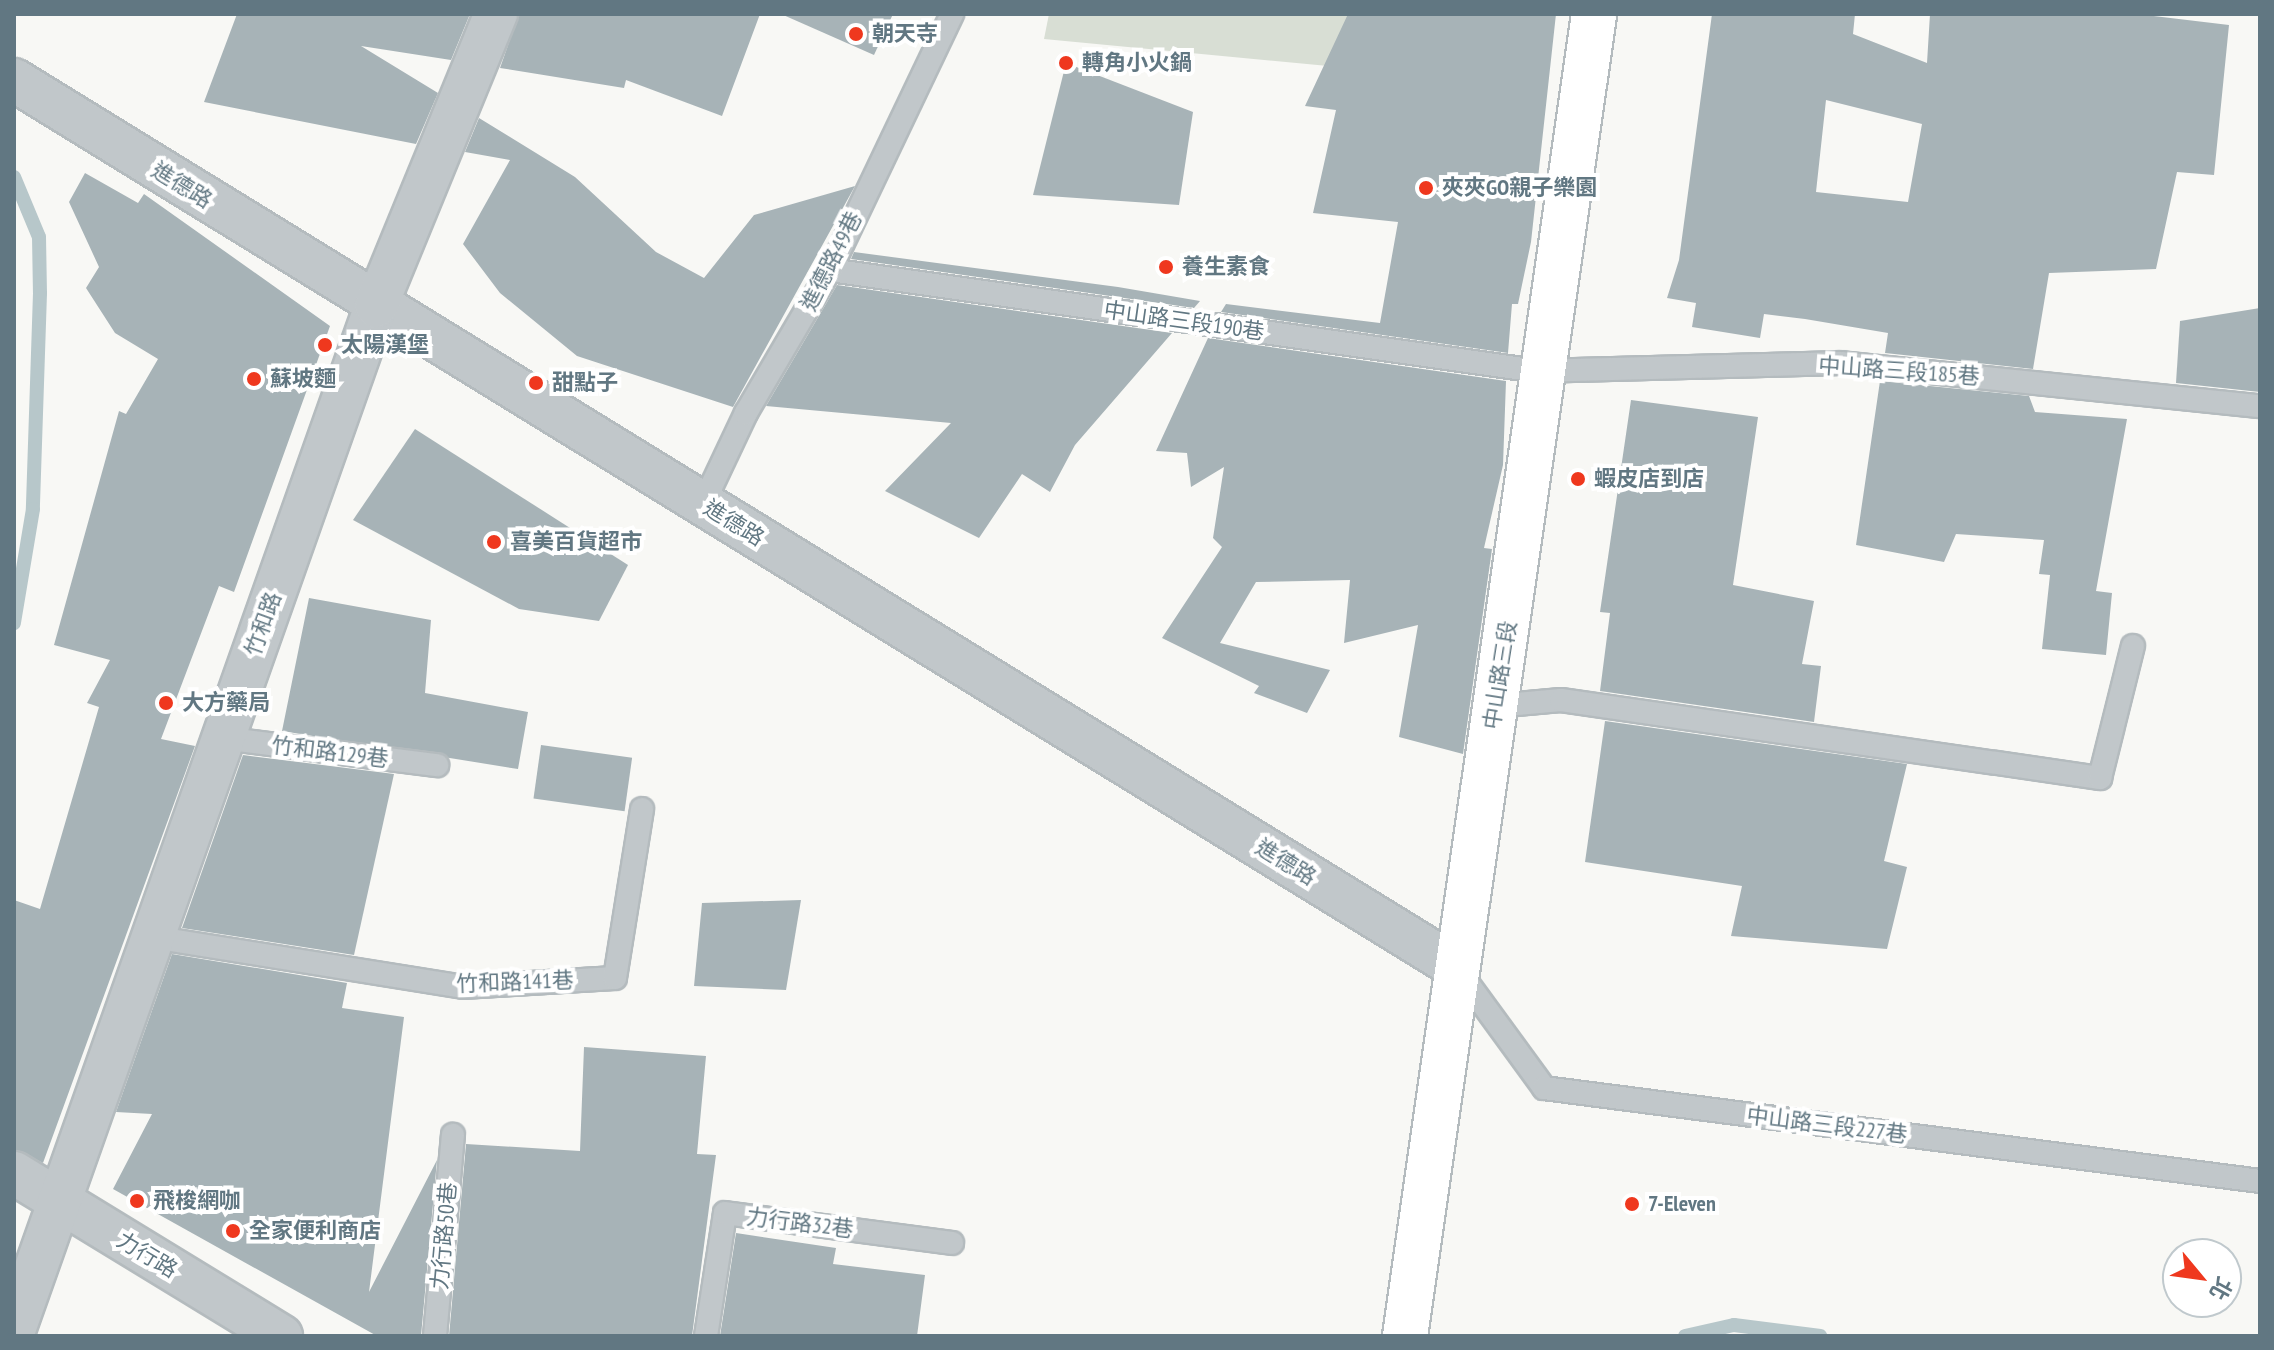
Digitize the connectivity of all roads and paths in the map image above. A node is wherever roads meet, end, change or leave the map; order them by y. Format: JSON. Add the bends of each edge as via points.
{"nodes":[{"id":1,"x":496,"y":14,"type":"edge"},
{"id":2,"x":952,"y":14,"type":"edge"},
{"id":3,"x":1594,"y":14,"type":"edge"},
{"id":4,"x":14,"y":80,"type":"edge"},
{"id":5,"x":830,"y":270,"type":"junction"},
{"id":6,"x":376,"y":306,"type":"junction"},
{"id":7,"x":1537,"y":371,"type":"junction"},
{"id":8,"x":2260,"y":406,"type":"edge"},
{"id":9,"x":703,"y":504,"type":"junction"},
{"id":10,"x":2133,"y":646,"type":"dead end"},
{"id":11,"x":1495,"y":706,"type":"junction"},
{"id":12,"x":222,"y":738,"type":"junction"},
{"id":13,"x":437,"y":765,"type":"dead end"},
{"id":14,"x":642,"y":809,"type":"dead end"},
{"id":15,"x":152,"y":937,"type":"junction"},
{"id":16,"x":1455,"y":966,"type":"junction"},
{"id":17,"x":453,"y":1135,"type":"dead end"},
{"id":18,"x":14,"y":1173,"type":"edge"},
{"id":19,"x":2260,"y":1181,"type":"edge"},
{"id":20,"x":56,"y":1199,"type":"junction"},
{"id":21,"x":14,"y":1232,"type":"edge"},
{"id":22,"x":952,"y":1243,"type":"dead end"},
{"id":23,"x":14,"y":1330,"type":"edge"},
{"id":24,"x":281,"y":1336,"type":"edge"},
{"id":25,"x":435,"y":1336,"type":"edge"},
{"id":26,"x":706,"y":1336,"type":"edge"},
{"id":27,"x":1405,"y":1336,"type":"edge"}],
"edges":[{"from":1,"to":6,"type":"street","name":"竹和路"},
{"from":2,"to":5,"type":"lane","name":"進德路49巷"},
{"from":3,"to":7,"type":"main road","name":"中山路三段"},
{"from":4,"to":6,"type":"street","name":"進德路"},
{"from":5,"to":7,"type":"lane","name":"中山路三段190巷"},
{"from":5,"to":9,"type":"lane","name":"進德路49巷","via":[[746,413]]},
{"from":6,"to":9,"type":"street","name":"進德路"},
{"from":6,"to":12,"type":"street","name":"竹和路"},
{"from":7,"to":8,"type":"lane","name":"中山路三段185巷","via":[[1841,363]]},
{"from":7,"to":11,"type":"main road","name":"中山路三段"},
{"from":9,"to":16,"type":"street","name":"進德路"},
{"from":10,"to":11,"type":"lane","via":[[2100,778],[1561,700]]},
{"from":11,"to":16,"type":"main road","name":"中山路三段"},
{"from":12,"to":13,"type":"lane","name":"竹和路129巷"},
{"from":12,"to":15,"type":"street","name":"竹和路"},
{"from":14,"to":15,"type":"lane","name":"竹和路141巷","via":[[615,978],[463,987]]},
{"from":15,"to":20,"type":"street","name":"竹和路"},
{"from":16,"to":19,"type":"lane","name":"中山路三段227巷","via":[[1544,1088]]},
{"from":16,"to":27,"type":"main road","name":"中山路三段"},
{"from":17,"to":25,"type":"lane","name":"力行路50巷"},
{"from":18,"to":20,"type":"street","name":"力行路"},
{"from":20,"to":21,"type":"street"},
{"from":20,"to":23,"type":"street","name":"竹和路"},
{"from":20,"to":24,"type":"street","name":"力行路"},
{"from":22,"to":26,"type":"lane","name":"力行路32巷","via":[[725,1213]]}]}
